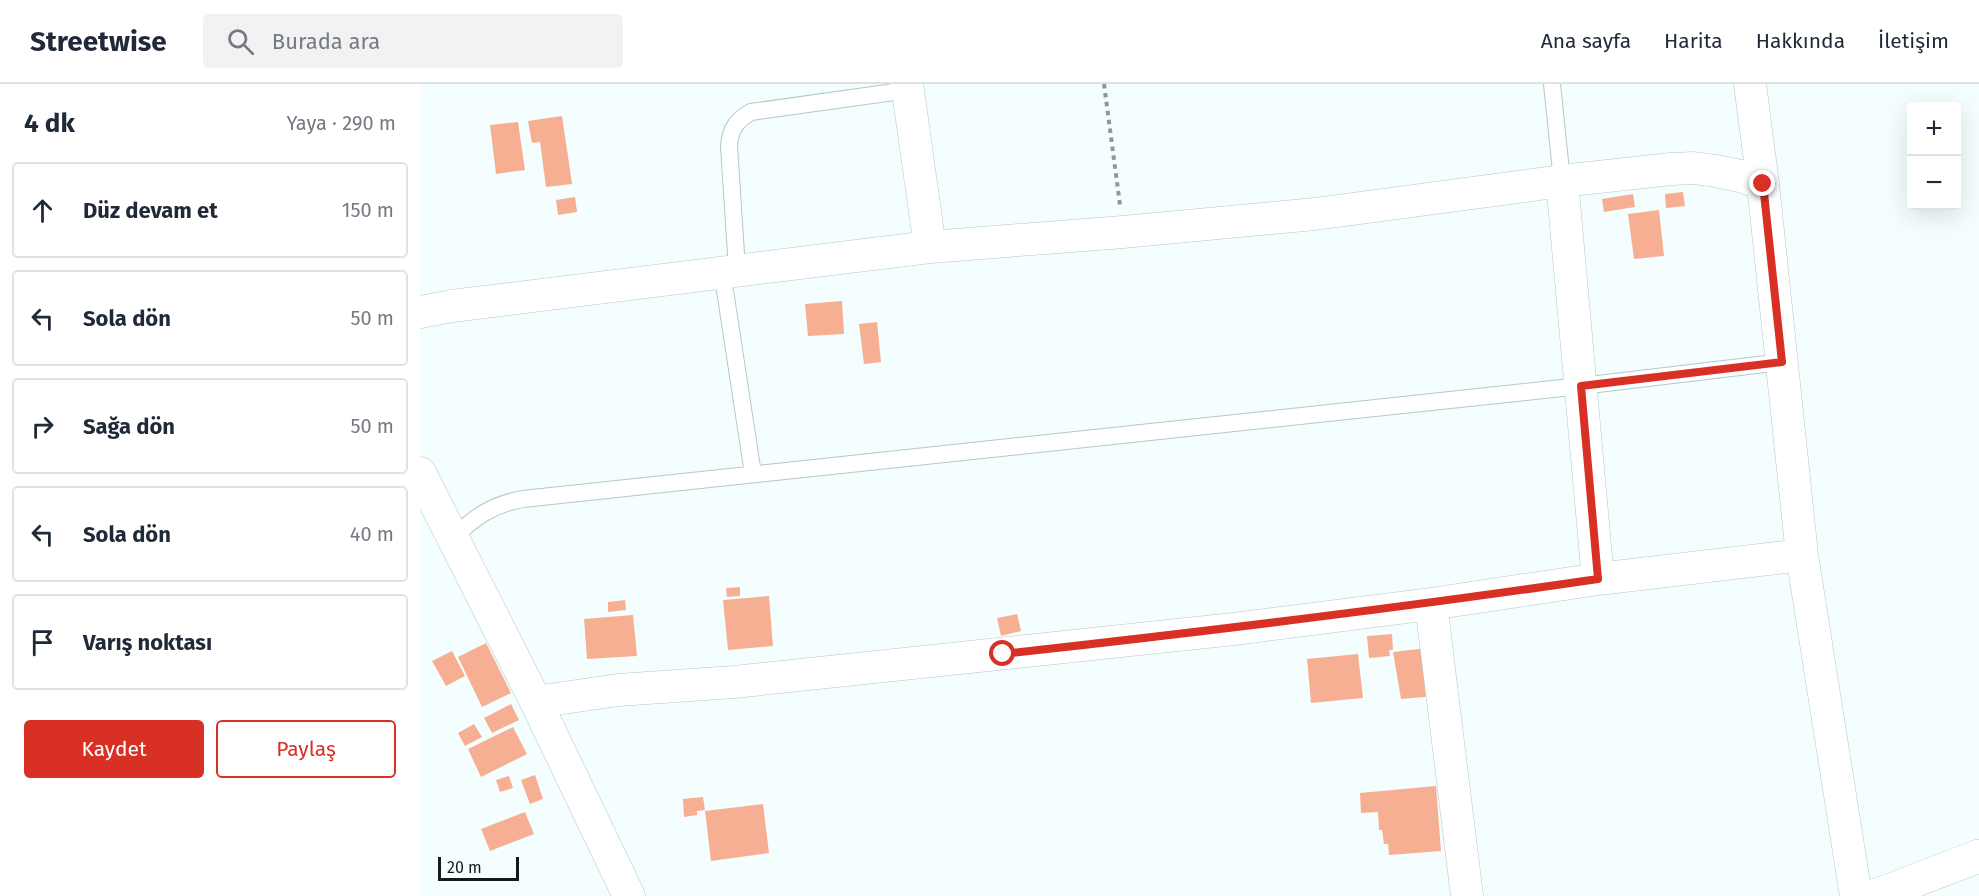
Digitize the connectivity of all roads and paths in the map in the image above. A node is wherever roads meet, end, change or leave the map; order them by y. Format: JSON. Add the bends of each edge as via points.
{"nodes":[{"id":1,"x":1104,"y":84,"type":"edge"},
{"id":2,"x":1552,"y":84,"type":"edge"},
{"id":3,"x":1750,"y":84,"type":"edge"},
{"id":4,"x":908,"y":87,"type":"edge"},
{"id":5,"x":1562,"y":182,"type":"junction"},
{"id":6,"x":1763,"y":184,"type":"junction"},
{"id":7,"x":1123,"y":232,"type":"junction"},
{"id":8,"x":930,"y":247,"type":"junction"},
{"id":9,"x":730,"y":270,"type":"junction"},
{"id":10,"x":420,"y":312,"type":"edge"},
{"id":11,"x":1782,"y":362,"type":"junction"},
{"id":12,"x":1581,"y":386,"type":"junction"},
{"id":13,"x":420,"y":473,"type":"edge"},
{"id":14,"x":753,"y":474,"type":"junction"},
{"id":15,"x":453,"y":538,"type":"junction"},
{"id":16,"x":1802,"y":555,"type":"junction"},
{"id":17,"x":1598,"y":579,"type":"junction"},
{"id":18,"x":1431,"y":604,"type":"junction"},
{"id":19,"x":536,"y":702,"type":"junction"},
{"id":20,"x":1979,"y":856,"type":"edge"},
{"id":21,"x":629,"y":896,"type":"edge"},
{"id":22,"x":1467,"y":896,"type":"edge"},
{"id":23,"x":1856,"y":896,"type":"edge"},
{"id":24,"x":1875,"y":896,"type":"edge"}],
"edges":[{"from":1,"to":7,"type":"path"},
{"from":2,"to":5,"type":"lane"},
{"from":3,"to":6,"type":"street"},
{"from":4,"to":8,"type":"street"},
{"from":4,"to":9,"type":"lane","via":[[751,112],[734,125],[729,136]]},
{"from":5,"to":6,"type":"street","via":[[1694,168]]},
{"from":5,"to":7,"type":"street","via":[[1315,214]]},
{"from":5,"to":12,"type":"street"},
{"from":6,"to":11,"type":"street"},
{"from":7,"to":8,"type":"street"},
{"from":8,"to":9,"type":"street"},
{"from":9,"to":10,"type":"street"},
{"from":9,"to":14,"type":"lane"},
{"from":11,"to":12,"type":"lane"},
{"from":11,"to":16,"type":"street"},
{"from":12,"to":14,"type":"lane"},
{"from":12,"to":17,"type":"street"},
{"from":13,"to":15,"type":"street"},
{"from":14,"to":15,"type":"lane","via":[[507,502],[478,515]]},
{"from":15,"to":19,"type":"street"},
{"from":16,"to":17,"type":"street"},
{"from":16,"to":23,"type":"street"},
{"from":17,"to":18,"type":"street"},
{"from":18,"to":19,"type":"street","via":[[1188,634],[734,682],[618,690]]},
{"from":18,"to":22,"type":"street"},
{"from":19,"to":21,"type":"street"},
{"from":20,"to":24,"type":"street"}]}
